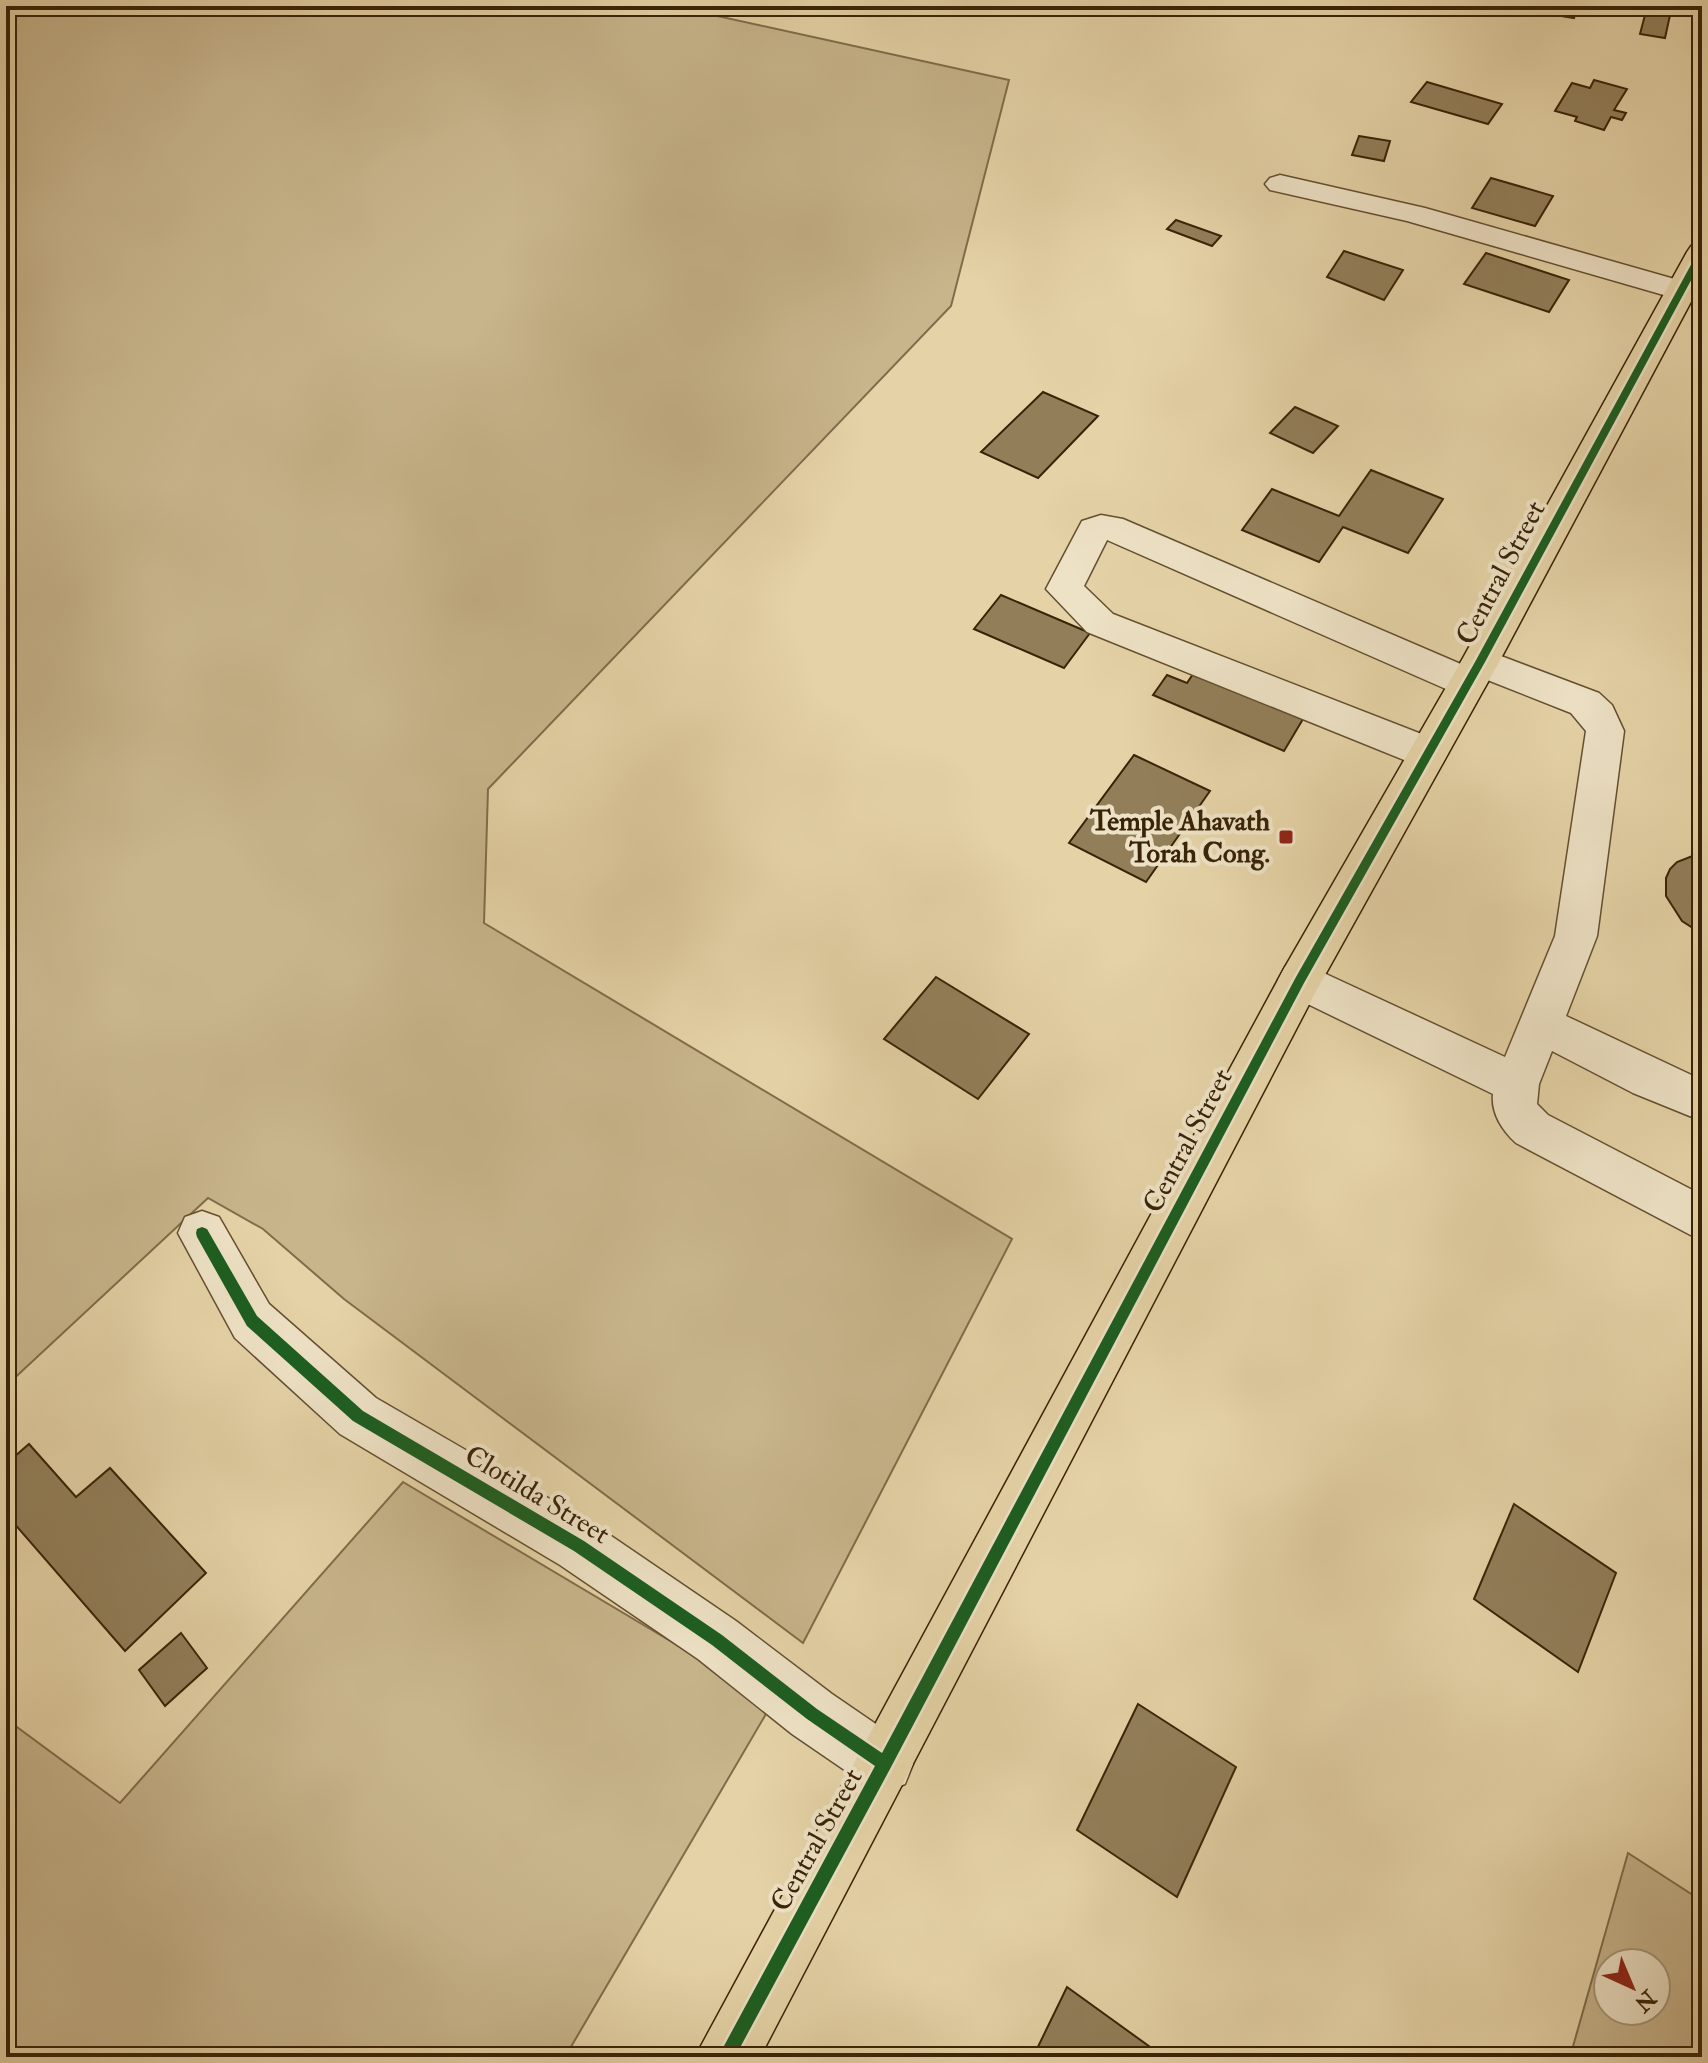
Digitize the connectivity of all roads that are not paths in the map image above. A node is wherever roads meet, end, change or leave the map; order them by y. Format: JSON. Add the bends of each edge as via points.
{"nodes":[{"id":1,"x":1280,"y":184,"type":"dead end"},
{"id":2,"x":1702,"y":252,"type":"edge"},
{"id":3,"x":1681,"y":291,"type":"junction"},
{"id":4,"x":1474,"y":673,"type":"junction"},
{"id":5,"x":1428,"y":753,"type":"junction"},
{"id":6,"x":1300,"y":980,"type":"junction"},
{"id":7,"x":1541,"y":1024,"type":"junction"},
{"id":8,"x":1517,"y":1084,"type":"junction"},
{"id":9,"x":1702,"y":1101,"type":"edge"},
{"id":10,"x":1702,"y":1219,"type":"edge"},
{"id":11,"x":202,"y":1233,"type":"dead end"},
{"id":12,"x":885,"y":1764,"type":"junction"},
{"id":13,"x":726,"y":2057,"type":"edge"}],
"edges":[{"from":1,"to":3,"type":"street","via":[[1414,214]]},
{"from":2,"to":3,"type":"main road","name":"Central Street"},
{"from":3,"to":4,"type":"main road","name":"Central Street"},
{"from":4,"to":5,"type":"main road","name":"Central Street"},
{"from":4,"to":5,"type":"street","via":[[1111,528],[1094,530],[1064,589],[1100,623]]},
{"from":4,"to":7,"type":"street","via":[[1585,703],[1605,731],[1576,936]]},
{"from":5,"to":6,"type":"main road","name":"Central Street"},
{"from":6,"to":8,"type":"street"},
{"from":6,"to":12,"type":"main road","name":"Central Street"},
{"from":7,"to":8,"type":"street"},
{"from":7,"to":9,"type":"street"},
{"from":8,"to":10,"type":"street","via":[[1517,1115],[1532,1129]]},
{"from":11,"to":12,"type":"street","name":"Clotilda Street","via":[[252,1321],[358,1416],[579,1546]]},
{"from":12,"to":13,"type":"main road","name":"Central Street"}]}
